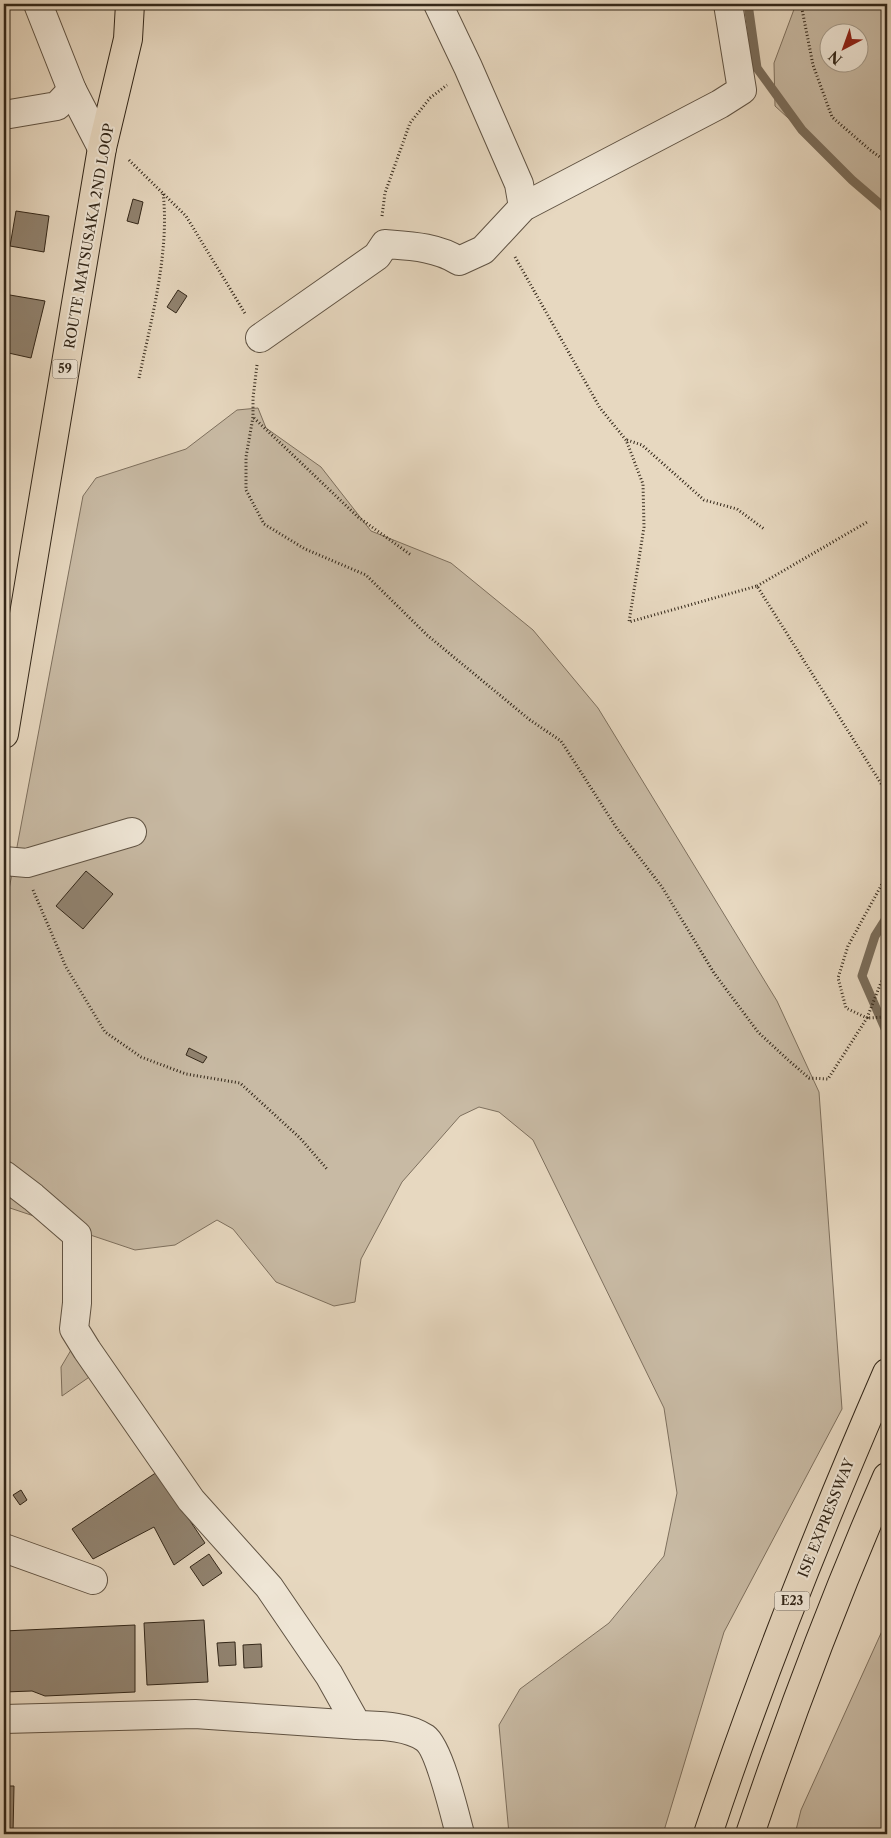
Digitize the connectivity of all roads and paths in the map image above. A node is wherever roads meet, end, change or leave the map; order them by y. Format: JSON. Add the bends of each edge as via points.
{"nodes":[{"id":1,"x":38,"y":4,"type":"edge"},
{"id":2,"x":130,"y":4,"type":"edge"},
{"id":3,"x":438,"y":4,"type":"edge"},
{"id":4,"x":728,"y":4,"type":"edge"},
{"id":5,"x":801,"y":4,"type":"edge"},
{"id":6,"x":468,"y":67,"type":"junction"},
{"id":7,"x":72,"y":90,"type":"junction"},
{"id":8,"x":4,"y":115,"type":"edge"},
{"id":9,"x":102,"y":148,"type":"junction"},
{"id":10,"x":887,"y":162,"type":"edge"},
{"id":11,"x":163,"y":193,"type":"junction"},
{"id":12,"x":523,"y":207,"type":"junction"},
{"id":13,"x":501,"y":232,"type":"junction"},
{"id":14,"x":385,"y":244,"type":"junction"},
{"id":15,"x":260,"y":338,"type":"junction"},
{"id":16,"x":139,"y":378,"type":"dead end"},
{"id":17,"x":253,"y":417,"type":"junction"},
{"id":18,"x":626,"y":440,"type":"junction"},
{"id":19,"x":869,"y":521,"type":"dead end"},
{"id":20,"x":764,"y":529,"type":"dead end"},
{"id":21,"x":410,"y":555,"type":"dead end"},
{"id":22,"x":757,"y":586,"type":"junction"},
{"id":23,"x":5,"y":725,"type":"edge"},
{"id":24,"x":887,"y":793,"type":"edge"},
{"id":25,"x":132,"y":832,"type":"dead end"},
{"id":26,"x":15,"y":862,"type":"edge"},
{"id":27,"x":887,"y":875,"type":"edge"},
{"id":28,"x":887,"y":972,"type":"edge"},
{"id":29,"x":887,"y":1017,"type":"edge"},
{"id":30,"x":867,"y":1018,"type":"junction"},
{"id":31,"x":327,"y":1169,"type":"dead end"},
{"id":32,"x":4,"y":1174,"type":"edge"},
{"id":33,"x":887,"y":1373,"type":"edge"},
{"id":34,"x":887,"y":1478,"type":"edge"},
{"id":35,"x":4,"y":1548,"type":"edge"},
{"id":36,"x":93,"y":1580,"type":"dead end"},
{"id":37,"x":4,"y":1719,"type":"edge"},
{"id":38,"x":357,"y":1725,"type":"junction"},
{"id":39,"x":460,"y":1834,"type":"edge"},
{"id":40,"x":708,"y":1834,"type":"edge"},
{"id":41,"x":750,"y":1834,"type":"edge"}],
"edges":[{"from":1,"to":7,"type":"street"},
{"from":2,"to":9,"type":"main road","name":"ROUTE MATSUSAKA 2ND LOOP","number":"59","via":[[128,39]]},
{"from":3,"to":6,"type":"street"},
{"from":4,"to":12,"type":"street","via":[[742,90]]},
{"from":5,"to":10,"type":"path","via":[[814,66],[832,117]]},
{"from":6,"to":12,"type":"street","via":[[519,184]]},
{"from":6,"to":14,"type":"path","via":[[430,98],[410,123],[385,193],[378,241]]},
{"from":7,"to":8,"type":"street","via":[[57,106]]},
{"from":7,"to":9,"type":"street"},
{"from":9,"to":11,"type":"path","via":[[130,161]]},
{"from":9,"to":23,"type":"main road","name":"ROUTE MATSUSAKA 2ND LOOP","number":"59"},
{"from":11,"to":15,"type":"path","via":[[186,216]]},
{"from":11,"to":16,"type":"path","via":[[166,215],[157,291]]},
{"from":12,"to":13,"type":"street"},
{"from":13,"to":14,"type":"street","via":[[483,250],[459,261],[448,254],[420,247]]},
{"from":13,"to":18,"type":"path","via":[[600,408]]},
{"from":14,"to":15,"type":"street","via":[[378,256]]},
{"from":15,"to":17,"type":"path"},
{"from":17,"to":21,"type":"path","via":[[358,517]]},
{"from":17,"to":30,"type":"path","via":[[246,457],[246,490],[264,524],[305,549],[366,575],[427,635],[530,720],[561,741],[616,826],[662,887],[714,974],[758,1032],[809,1078],[828,1079]]},
{"from":18,"to":20,"type":"path","via":[[642,445],[704,500],[737,509]]},
{"from":18,"to":22,"type":"path","via":[[643,484],[644,527],[630,622]]},
{"from":19,"to":22,"type":"path"},
{"from":22,"to":24,"type":"path"},
{"from":25,"to":26,"type":"street"},
{"from":26,"to":31,"type":"path","via":[[29,881],[66,967],[105,1032],[141,1057],[177,1071],[240,1083],[300,1138]]},
{"from":27,"to":30,"type":"path","via":[[848,946],[838,978],[846,1008]]},
{"from":28,"to":30,"type":"path"},
{"from":29,"to":30,"type":"path"},
{"from":32,"to":38,"type":"street","via":[[77,1235],[74,1328],[191,1500],[269,1587],[329,1675]]},
{"from":33,"to":40,"type":"main road","name":"ISE EXPRESSWAY","number":"E23","via":[[785,1618],[739,1739]]},
{"from":34,"to":41,"type":"main road","via":[[820,1641]]},
{"from":35,"to":36,"type":"street"},
{"from":37,"to":38,"type":"street","via":[[195,1714]]},
{"from":38,"to":39,"type":"street","via":[[400,1728],[426,1738],[438,1759]]}]}
